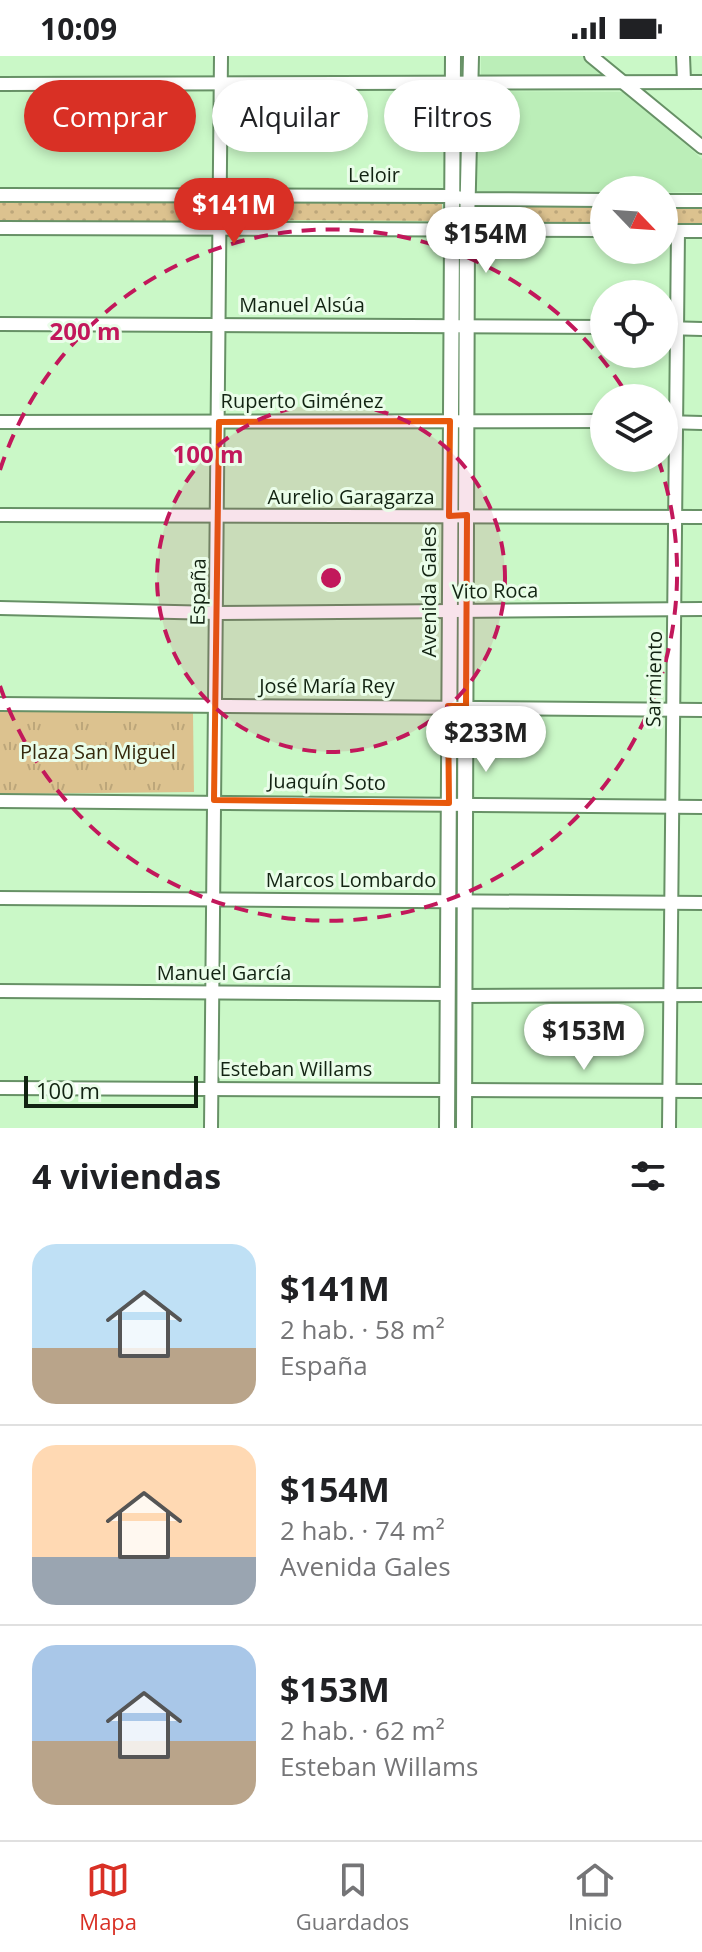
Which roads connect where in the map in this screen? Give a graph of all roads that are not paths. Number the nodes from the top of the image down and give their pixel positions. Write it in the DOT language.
graph roads {
  1 [pos="221,56"];
  2 [pos="453,56"];
  3 [pos="471,56"];
  4 [pos="591,56"];
  5 [pos="683,56"];
  6 [pos="220,80"];
  7 [pos="453,80"];
  8 [pos="471,80"];
  9 [pos="684,81"];
  10 [pos="702,82"];
  11 [pos="0,84"];
  12 [pos="627,84"];
  13 [pos="212,85"];
  14 [pos="520,85"];
  15 [pos="702,147"];
  16 [pos="220,152"];
  17 [pos="451,152"];
  18 [pos="469,152"];
  19 [pos="0,195"];
  20 [pos="220,195"];
  21 [pos="450,196"];
  22 [pos="468,199"];
  23 [pos="590,200"];
  24 [pos="678,201"];
  25 [pos="702,201"];
  26 [pos="451,227"];
  27 [pos="467,227"];
  28 [pos="0,228"];
  29 [pos="220,228"];
  30 [pos="590,230"];
  31 [pos="678,231"];
  32 [pos="702,231"];
  33 [pos="0,324"];
  34 [pos="467,324"];
  35 [pos="220,325"];
  36 [pos="450,325"];
  37 [pos="590,327"];
  38 [pos="678,329"];
  39 [pos="702,329"];
  40 [pos="467,419"];
  41 [pos="450,421"];
  42 [pos="590,421"];
  43 [pos="0,422"];
  44 [pos="219,422"];
  45 [pos="678,422"];
  46 [pos="702,423"];
  47 [pos="672,472"];
  48 [pos="0,515"];
  49 [pos="467,515"];
  50 [pos="449,516"];
  51 [pos="219,517"];
  52 [pos="674,517"];
  53 [pos="702,517"];
  54 [pos="0,608"];
  55 [pos="674,609"];
  56 [pos="702,609"];
  57 [pos="466,610"];
  58 [pos="448,612"];
  59 [pos="218,613"];
  60 [pos="0,704"];
  61 [pos="215,706"];
  62 [pos="448,706"];
  63 [pos="466,706"];
  64 [pos="673,710"];
  65 [pos="702,710"];
  66 [pos="214,800"];
  67 [pos="0,801"];
  68 [pos="449,803"];
  69 [pos="467,803"];
  70 [pos="673,807"];
  71 [pos="702,807"];
  72 [pos="0,898"];
  73 [pos="466,899"];
  74 [pos="212,900"];
  75 [pos="447,900"];
  76 [pos="702,903"];
  77 [pos="671,904"];
  78 [pos="0,991"];
  79 [pos="211,993"];
  80 [pos="447,994"];
  81 [pos="671,995"];
  82 [pos="702,995"];
  83 [pos="465,996"];
  84 [pos="0,1088"];
  85 [pos="211,1089"];
  86 [pos="447,1090"];
  87 [pos="465,1090"];
  88 [pos="669,1091"];
  89 [pos="702,1091"];
  90 [pos="211,1128"];
  91 [pos="447,1128"];
  92 [pos="464,1128"];
  93 [pos="669,1128"];
  1 -- 6 [label="street, España"];
  2 -- 7 [label="street, Avenida Gales"];
  3 -- 8 [label="street, Avenida Gales"];
  4 -- 12 [label="street"];
  5 -- 9 [label="street"];
  9 -- 10 [label="street"];
  9 -- 12 [label="street"];
  11 -- 13 [label="street"];
  12 -- 14 [label="street"];
  12 -- 15 [label="street"];
  16 -- 20 [label="street, España"];
  17 -- 21 [label="street, Avenida Gales"];
  18 -- 22 [label="street, Avenida Gales"];
  19 -- 20 [label="street, Leloir"];
  20 -- 21 [label="street, Leloir"];
  20 -- 29 [label="street, España"];
  21 -- 22 [label="street, Leloir"];
  21 -- 26 [label="street, Avenida Gales"];
  22 -- 23 [label="street, Leloir"];
  22 -- 27 [label="street, Avenida Gales"];
  24 -- 25 [label="street"];
  26 -- 27 [label="street"];
  26 -- 29 [label="street"];
  26 -- 36 [label="street, Avenida Gales"];
  27 -- 30 [label="street"];
  27 -- 34 [label="street, Avenida Gales"];
  28 -- 29 [label="street"];
  29 -- 35 [label="street, España"];
  31 -- 32 [label="street"];
  33 -- 35 [label="street, Manuel Alsúa"];
  34 -- 36 [label="street, Manuel Alsúa"];
  34 -- 37 [label="street, Manuel Alsúa"];
  34 -- 40 [label="street, Avenida Gales"];
  35 -- 36 [label="street, Manuel Alsúa"];
  35 -- 44 [label="street, España"];
  36 -- 41 [label="street, Avenida Gales"];
  38 -- 39 [label="street"];
  40 -- 41 [label="street, Ruperto Giménez"];
  40 -- 42 [label="street, Ruperto Giménez"];
  40 -- 49 [label="street, Avenida Gales"];
  41 -- 44 [label="street, Ruperto Giménez"];
  41 -- 50 [label="street, Avenida Gales"];
  43 -- 44 [label="street, Ruperto Giménez"];
  44 -- 51 [label="street, España"];
  45 -- 46 [label="street"];
  47 -- 52 [label="street, Sarmiento"];
  48 -- 51 [label="street, Aurelio Garagarza"];
  49 -- 50 [label="street, Aurelio Garagarza"];
  49 -- 52 [label="street, Aurelio Garagarza"];
  49 -- 57 [label="street, Avenida Gales"];
  50 -- 51 [label="street, Aurelio Garagarza"];
  50 -- 58 [label="street, Avenida Gales"];
  51 -- 59 [label="street, España"];
  52 -- 53 [label="street, Aurelio Garagarza"];
  52 -- 55 [label="street, Sarmiento"];
  54 -- 59 [label="street, Vito Roca"];
  55 -- 56 [label="street, Vito Roca"];
  55 -- 57 [label="street, Vito Roca"];
  55 -- 64 [label="street, Sarmiento"];
  57 -- 58 [label="street, Vito Roca"];
  57 -- 63 [label="street, Avenida Gales"];
  58 -- 59 [label="street, Vito Roca"];
  58 -- 62 [label="street, Avenida Gales"];
  59 -- 61 [label="street, España"];
  60 -- 61 [label="street, José María Rey"];
  61 -- 62 [label="street, José María Rey"];
  61 -- 66 [label="street, España"];
  62 -- 63 [label="street, José María Rey"];
  62 -- 68 [label="street, Avenida Gales"];
  63 -- 64 [label="street, José María Rey"];
  63 -- 69 [label="street, Avenida Gales"];
  64 -- 65 [label="street, José María Rey"];
  64 -- 70 [label="street, Sarmiento"];
  66 -- 67 [label="street, Juaquín Soto"];
  66 -- 68 [label="street, Juaquín Soto"];
  66 -- 74 [label="street, España"];
  68 -- 69 [label="street, Juaquín Soto"];
  68 -- 75 [label="street, Avenida Gales"];
  69 -- 70 [label="street, Juaquín Soto"];
  69 -- 73 [label="street, Avenida Gales"];
  70 -- 71 [label="street, Juaquín Soto"];
  70 -- 77 [label="street, Sarmiento"];
  72 -- 74 [label="street, Marcos Lombardo"];
  73 -- 75 [label="street, Marcos Lombardo"];
  73 -- 77 [label="street, Marcos Lombardo"];
  73 -- 83 [label="street, Avenida Gales"];
  74 -- 75 [label="street, Marcos Lombardo"];
  74 -- 79 [label="street, España"];
  75 -- 80 [label="street, Avenida Gales"];
  76 -- 77 [label="street, Marcos Lombardo"];
  77 -- 81 [label="street, Sarmiento"];
  78 -- 79 [label="street, Manuel García"];
  79 -- 80 [label="street, Manuel García"];
  79 -- 85 [label="street, España"];
  80 -- 86 [label="street, Avenida Gales"];
  81 -- 82 [label="street"];
  81 -- 83 [label="street"];
  81 -- 88 [label="street, Sarmiento"];
  83 -- 87 [label="street, Avenida Gales"];
  84 -- 85 [label="street, Esteban Willams"];
  85 -- 86 [label="street, Esteban Willams"];
  85 -- 90 [label="street, España"];
  86 -- 91 [label="street, Avenida Gales"];
  87 -- 88 [label="street"];
  87 -- 92 [label="street, Avenida Gales"];
  88 -- 89 [label="street"];
  88 -- 93 [label="street, Sarmiento"];
}
